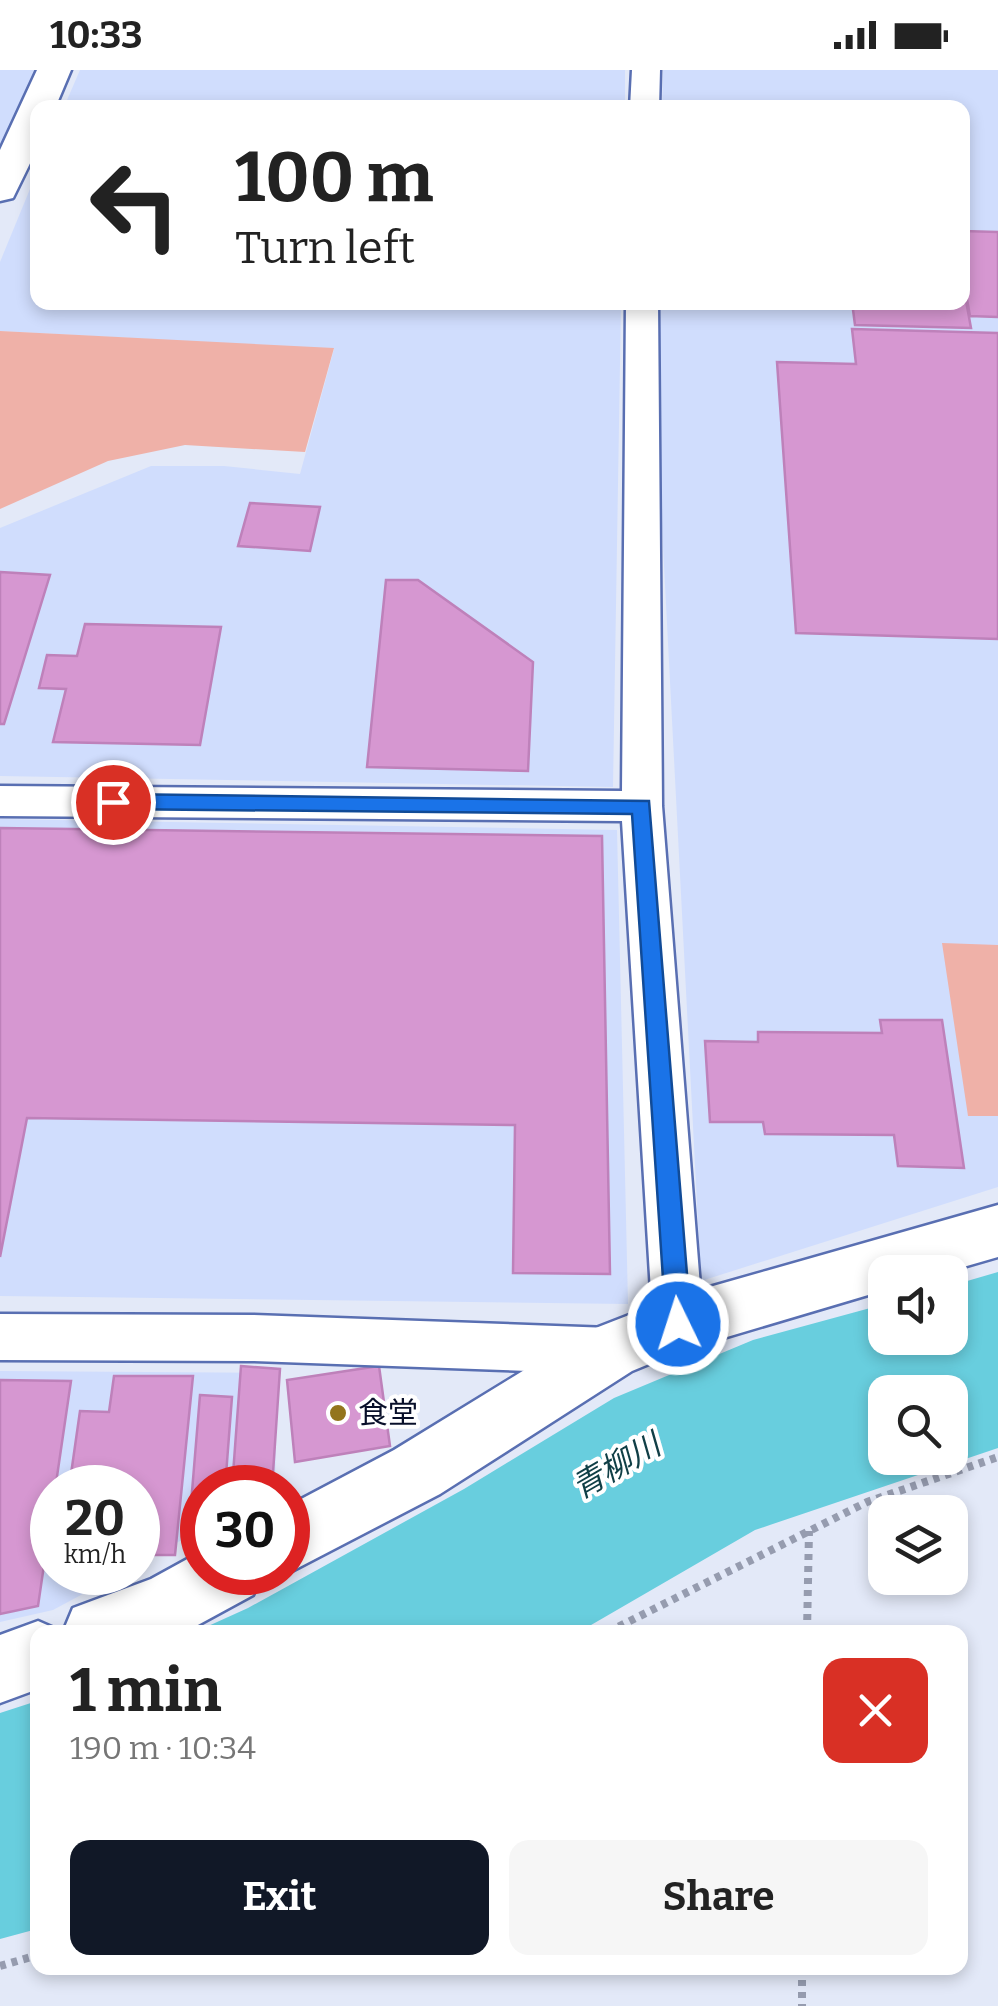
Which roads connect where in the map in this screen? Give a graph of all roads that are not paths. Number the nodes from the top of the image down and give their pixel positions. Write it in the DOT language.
graph roads {
  1 [pos="54,70"];
  2 [pos="646,70"];
  3 [pos="40,100"];
  4 [pos="644,100"];
  5 [pos="30,123"];
  6 [pos="0,190"];
  7 [pos="642,310"];
  8 [pos="0,801"];
  9 [pos="642,806"];
  10 [pos="998,1231"];
  11 [pos="678,1324"];
  12 [pos="0,1337"];
  13 [pos="610,1350"];
  14 [pos="310,1529"];
  15 [pos="188,1595"];
  16 [pos="115,1625"];
  17 [pos="30,1658"];
  18 [pos="0,1669"];
  1 -- 3 [label="street"];
  2 -- 4 [label="street"];
  5 -- 6 [label="street"];
  7 -- 9 [label="street"];
  8 -- 9 [label="street"];
  9 -- 11 [label="street"];
  10 -- 11 [label="street"];
  11 -- 13 [label="street"];
  12 -- 13 [label="street"];
  13 -- 14 [label="street"];
  15 -- 16 [label="street"];
  17 -- 18 [label="street"];
}
